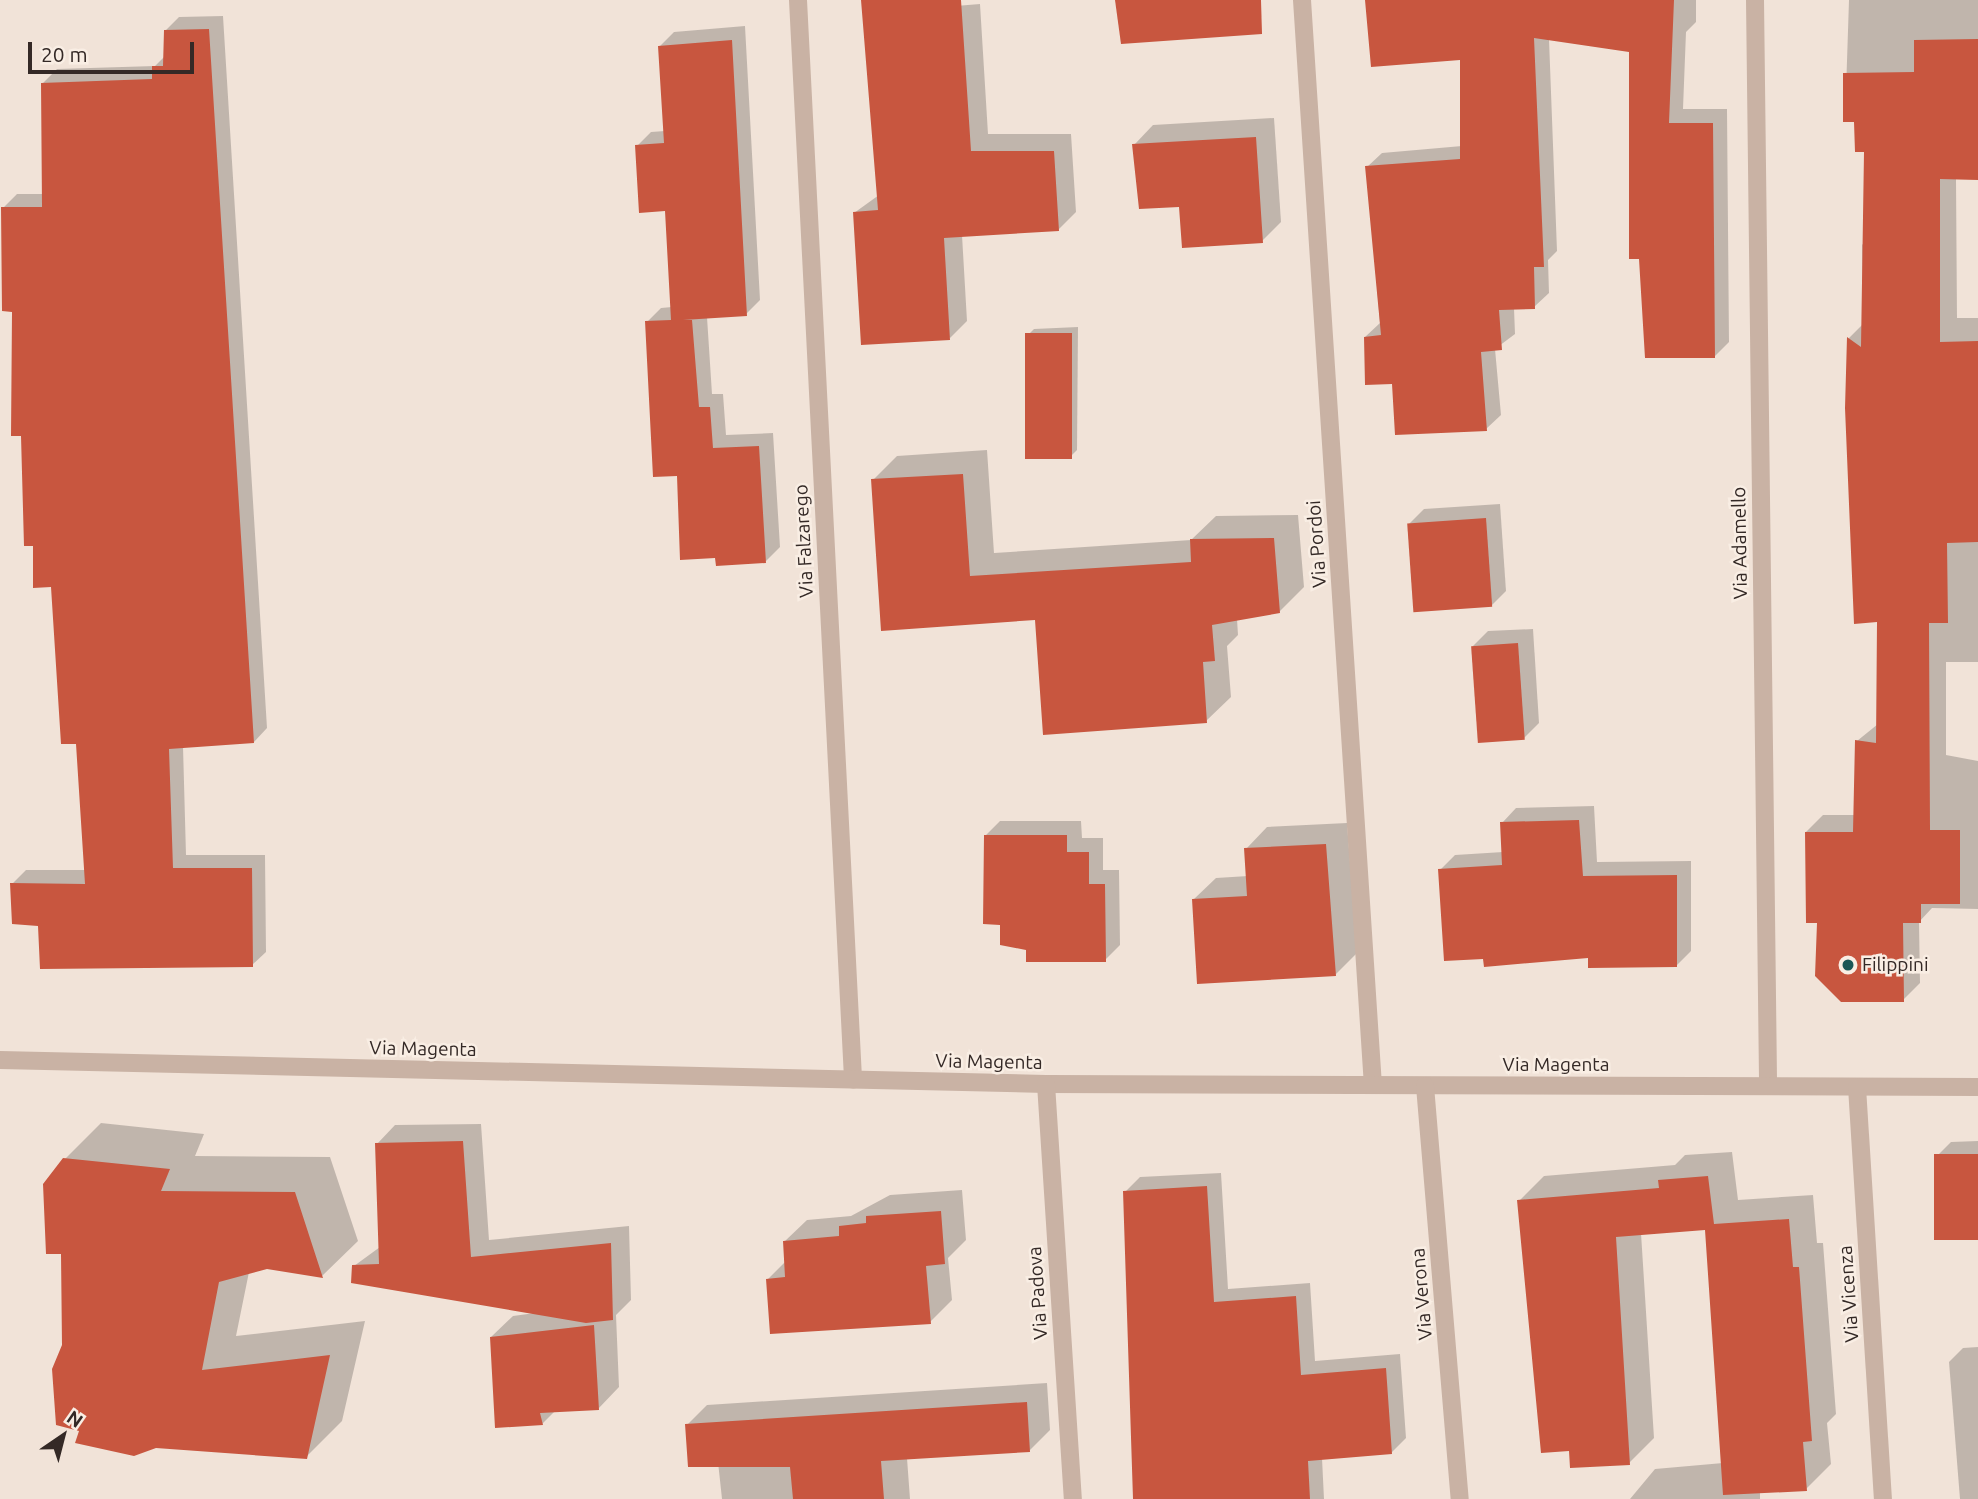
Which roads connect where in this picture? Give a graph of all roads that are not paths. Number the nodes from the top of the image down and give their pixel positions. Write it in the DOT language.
graph roads {
  1 [pos="797,0"];
  2 [pos="1302,0"];
  3 [pos="1755,0"];
  4 [pos="0,1060"];
  5 [pos="853,1080"];
  6 [pos="1046,1084"];
  7 [pos="1373,1085"];
  8 [pos="1425,1086"];
  9 [pos="1768,1086"];
  10 [pos="1857,1087"];
  11 [pos="1978,1087"];
  12 [pos="1073,1499"];
  13 [pos="1460,1499"];
  14 [pos="1883,1499"];
  1 -- 5 [label="street, Via Falzarego"];
  2 -- 7 [label="street, Via Pordoi"];
  3 -- 9 [label="street, Via Adamello"];
  4 -- 5 [label="street, Via Magenta"];
  5 -- 6 [label="street, Via Magenta"];
  6 -- 7 [label="street, Via Magenta"];
  6 -- 12 [label="street, Via Padova"];
  7 -- 8 [label="street, Via Magenta"];
  8 -- 9 [label="street, Via Magenta"];
  8 -- 13 [label="street, Via Verona"];
  9 -- 10 [label="street, Via Magenta"];
  10 -- 11 [label="street, Via Magenta"];
  10 -- 14 [label="street, Via Vicenza"];
}
